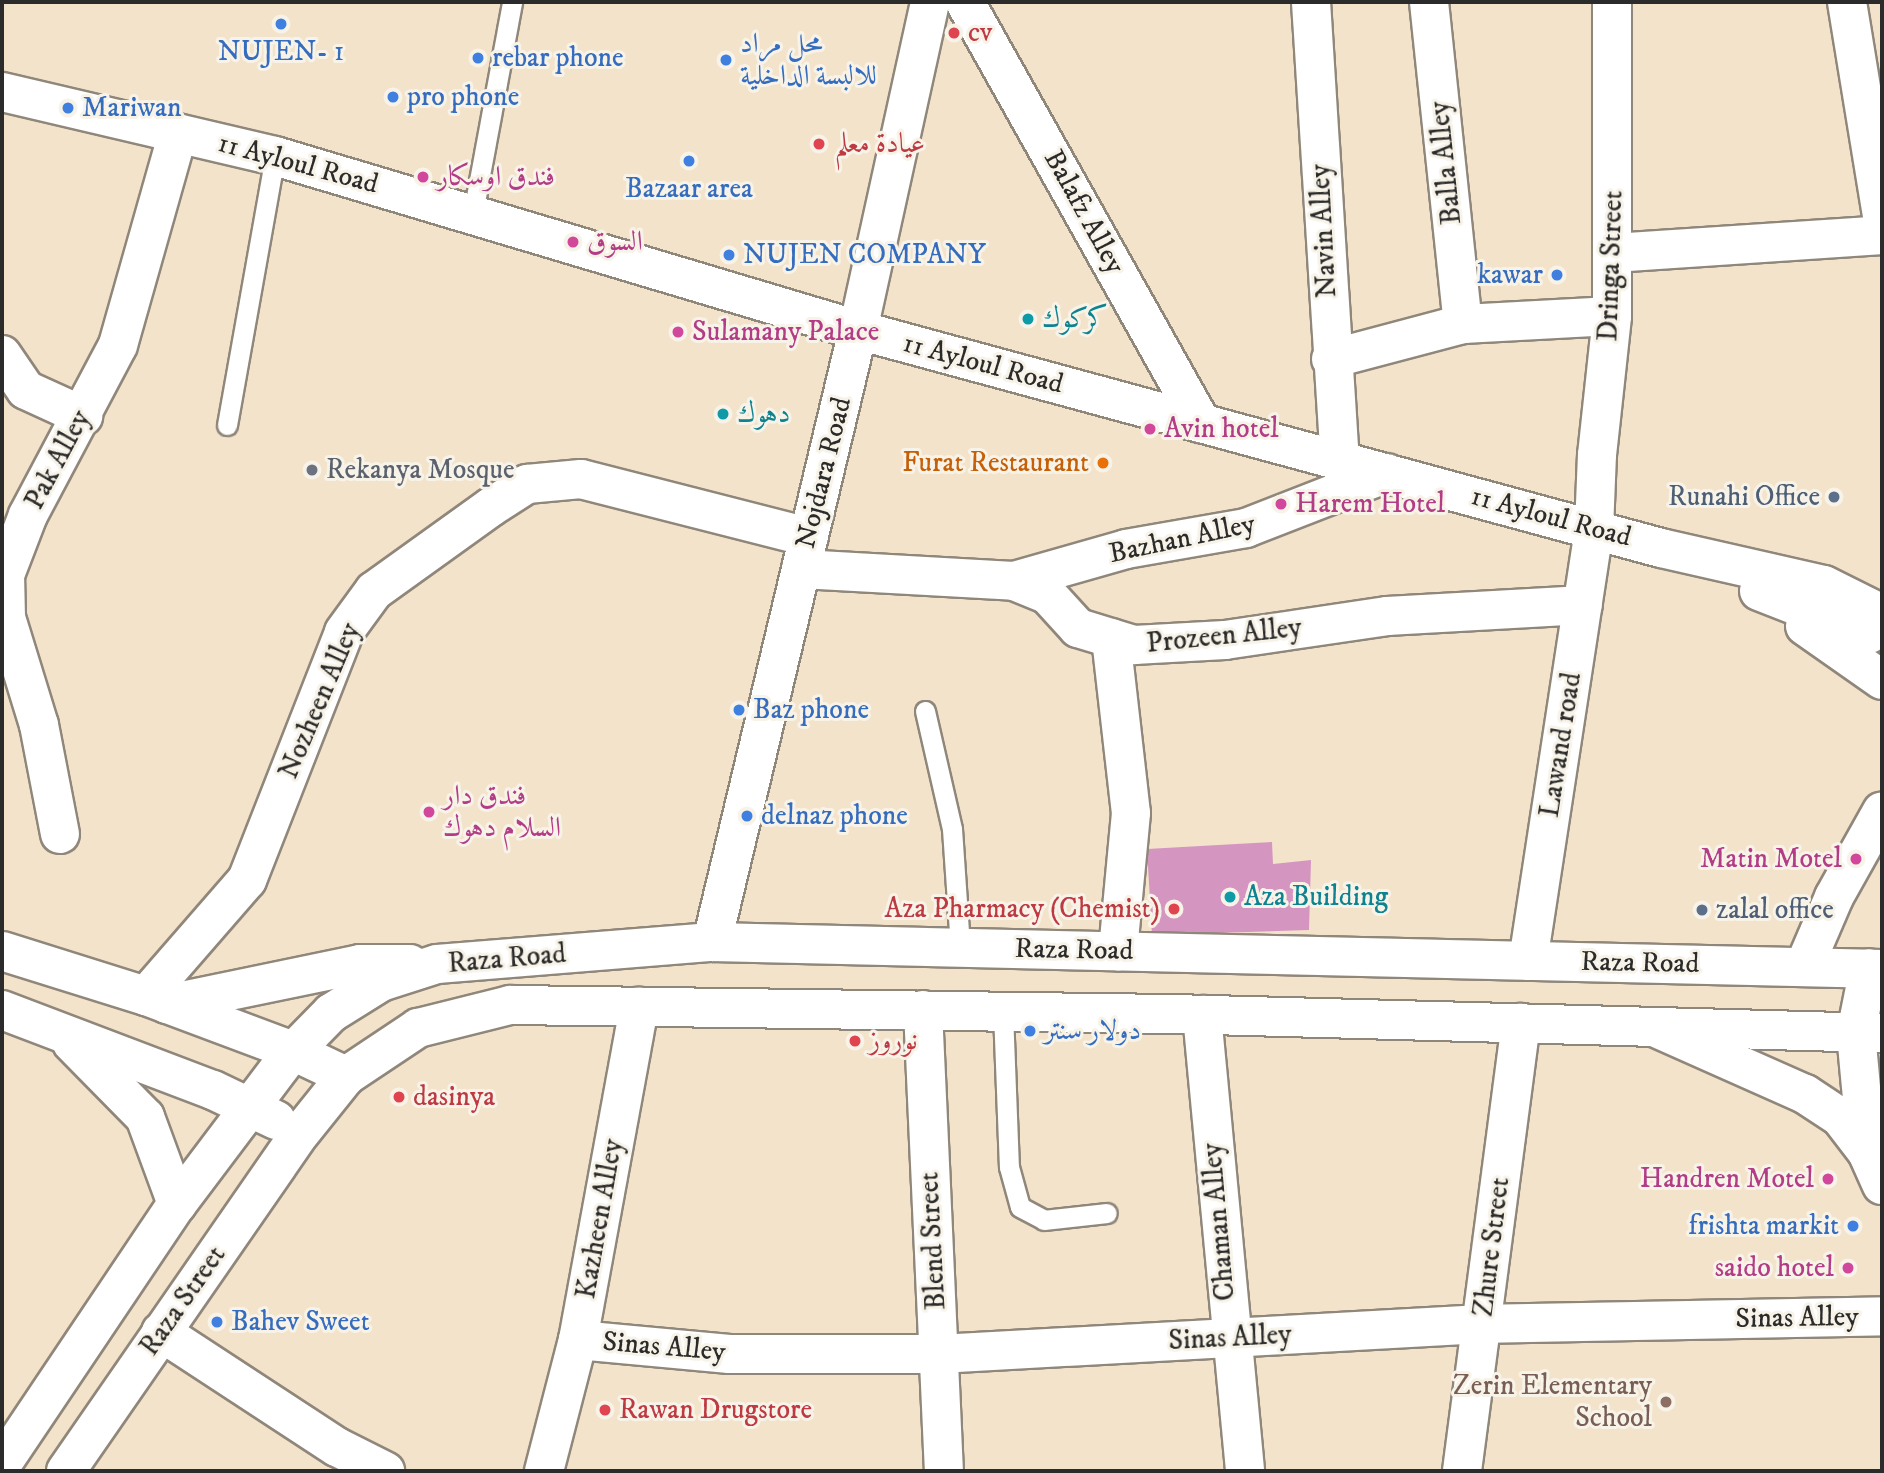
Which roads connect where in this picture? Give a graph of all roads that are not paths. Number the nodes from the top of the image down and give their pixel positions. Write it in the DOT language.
graph roads {
  1 [pos="512,2"];
  2 [pos="930,2"];
  3 [pos="965,2"];
  4 [pos="1311,2"];
  5 [pos="1429,2"];
  6 [pos="1612,2"];
  7 [pos="1847,2"];
  8 [pos="2,92"];
  9 [pos="178,133"];
  10 [pos="275,156"];
  11 [pos="473,213"];
  12 [pos="1882,216"];
  13 [pos="1882,235"];
  14 [pos="1613,253"];
  15 [pos="1612,316"];
  16 [pos="1463,324"];
  17 [pos="858,330"];
  18 [pos="2,355"];
  19 [pos="1331,359"];
  20 [pos="83,416"];
  21 [pos="1201,423"];
  22 [pos="227,425"];
  23 [pos="1340,460"];
  24 [pos="1387,473"];
  25 [pos="1594,529"];
  26 [pos="1661,548"];
  27 [pos="805,553"];
  28 [pos="1722,578"];
  29 [pos="1014,581"];
  30 [pos="1825,585"];
  31 [pos="1882,604"];
  32 [pos="1583,605"];
  33 [pos="1882,614"];
  34 [pos="1111,638"];
  35 [pos="1882,640"];
  36 [pos="1882,680"];
  37 [pos="926,711"];
  38 [pos="1882,811"];
  39 [pos="60,834"];
  40 [pos="712,942"];
  41 [pos="960,947"];
  42 [pos="2,951"];
  43 [pos="1118,951"];
  44 [pos="1528,961"];
  45 [pos="437,964"];
  46 [pos="1804,967"];
  47 [pos="1876,969"];
  48 [pos="156,1000"];
  49 [pos="639,1007"];
  50 [pos="2,1010"];
  51 [pos="923,1010"];
  52 [pos="1003,1012"];
  53 [pos="1202,1015"];
  54 [pos="1521,1023"];
  55 [pos="55,1028"];
  56 [pos="1656,1028"];
  57 [pos="1869,1033"];
  58 [pos="293,1051"];
  59 [pos="346,1076"];
  60 [pos="253,1109"];
  61 [pos="301,1132"];
  62 [pos="1874,1168"];
  63 [pos="177,1205"];
  64 [pos="1107,1213"];
  65 [pos="1882,1316"];
  66 [pos="1482,1324"];
  67 [pos="161,1332"];
  68 [pos="1229,1338"];
  69 [pos="578,1340"];
  70 [pos="939,1354"];
  71 [pos="2,1464"];
  72 [pos="66,1471"];
  73 [pos="385,1471"];
  74 [pos="544,1471"];
  75 [pos="944,1471"];
  76 [pos="1245,1471"];
  77 [pos="1462,1471"];
  1 -- 11 [label="lane"];
  2 -- 17 [label="main road, Nojdara Road"];
  3 -- 21 [label="main road, Balafz Alley"];
  4 -- 19 [label="main road, Navin Alley"];
  5 -- 16 [label="main road, Balla Alley"];
  6 -- 14 [label="main road, Dringa Street"];
  7 -- 12 [label="main road"];
  8 -- 9 [label="main road, 11 Ayloul Road"];
  9 -- 10 [label="main road, 11 Ayloul Road"];
  9 -- 20 [label="main road, Pak Alley"];
  10 -- 11 [label="main road, 11 Ayloul Road"];
  10 -- 22 [label="lane"];
  11 -- 17 [label="main road, 11 Ayloul Road"];
  13 -- 14 [label="main road"];
  14 -- 15 [label="main road, Dringa Street"];
  15 -- 16 [label="main road"];
  15 -- 25 [label="main road, Dringa Street"];
  16 -- 19 [label="main road"];
  17 -- 21 [label="main road, 11 Ayloul Road"];
  17 -- 27 [label="main road, Nojdara Road"];
  18 -- 20 [label="main road"];
  19 -- 23 [label="main road, Navin Alley"];
  20 -- 39 [label="main road, Pak Alley"];
  21 -- 23 [label="main road, 11 Ayloul Road"];
  23 -- 24 [label="main road, 11 Ayloul Road"];
  24 -- 25 [label="main road, 11 Ayloul Road"];
  24 -- 29 [label="main road, Bazhan Alley"];
  25 -- 26 [label="main road, 11 Ayloul Road"];
  25 -- 32 [label="main road, Lawand road"];
  26 -- 28 [label="main road"];
  26 -- 30 [label="main road, 11 Ayloul Road"];
  27 -- 29 [label="main road, Prozeen Alley"];
  27 -- 40 [label="main road, Nojdara Road"];
  27 -- 48 [label="main road, Nozheen Alley"];
  28 -- 35 [label="main road"];
  28 -- 36 [label="main road"];
  29 -- 34 [label="main road, Prozeen Alley"];
  30 -- 31 [label="main road"];
  30 -- 33 [label="main road, 11 Ayloul Road"];
  32 -- 34 [label="main road, Prozeen Alley"];
  32 -- 44 [label="main road, Lawand road"];
  34 -- 43 [label="main road"];
  37 -- 41 [label="lane"];
  38 -- 46 [label="main road"];
  40 -- 41 [label="main road, Raza Road"];
  40 -- 45 [label="main road, Raza Road"];
  41 -- 43 [label="main road, Raza Road"];
  42 -- 48 [label="main road"];
  43 -- 44 [label="main road, Raza Road"];
  44 -- 46 [label="main road, Raza Road"];
  45 -- 48 [label="main road"];
  45 -- 58 [label="main road, Raza Road"];
  46 -- 47 [label="main road, Raza Road"];
  47 -- 57 [label="main road"];
  48 -- 58 [label="main road"];
  49 -- 51 [label="main road, Raza Road"];
  49 -- 59 [label="main road, Raza Road"];
  49 -- 69 [label="main road, Kazheen Alley"];
  50 -- 55 [label="main road"];
  51 -- 52 [label="main road, Raza Road"];
  51 -- 70 [label="main road, Blend Street"];
  52 -- 53 [label="main road, Raza Road"];
  52 -- 64 [label="lane"];
  53 -- 54 [label="main road, Raza Road"];
  53 -- 68 [label="main road, Chaman Alley"];
  54 -- 56 [label="main road, Raza Road"];
  54 -- 66 [label="main road, Zhure Street"];
  55 -- 60 [label="main road"];
  55 -- 63 [label="main road"];
  56 -- 57 [label="main road, Raza Road"];
  56 -- 62 [label="main road"];
  57 -- 62 [label="main road"];
  58 -- 59 [label="main road"];
  58 -- 60 [label="main road, Raza Road"];
  59 -- 61 [label="main road, Raza Street"];
  60 -- 61 [label="main road"];
  60 -- 63 [label="main road"];
  61 -- 67 [label="main road, Raza Street"];
  63 -- 71 [label="main road, Raza Street"];
  65 -- 66 [label="main road, Sinas Alley"];
  66 -- 68 [label="main road, Sinas Alley"];
  66 -- 77 [label="main road, Zhure Street"];
  67 -- 72 [label="main road, Raza Street"];
  67 -- 73 [label="main road"];
  68 -- 70 [label="main road, Sinas Alley"];
  68 -- 76 [label="main road, Chaman Alley"];
  69 -- 70 [label="main road, Sinas Alley"];
  69 -- 74 [label="main road, Kazheen Alley"];
  70 -- 75 [label="main road, Blend Street"];
}
